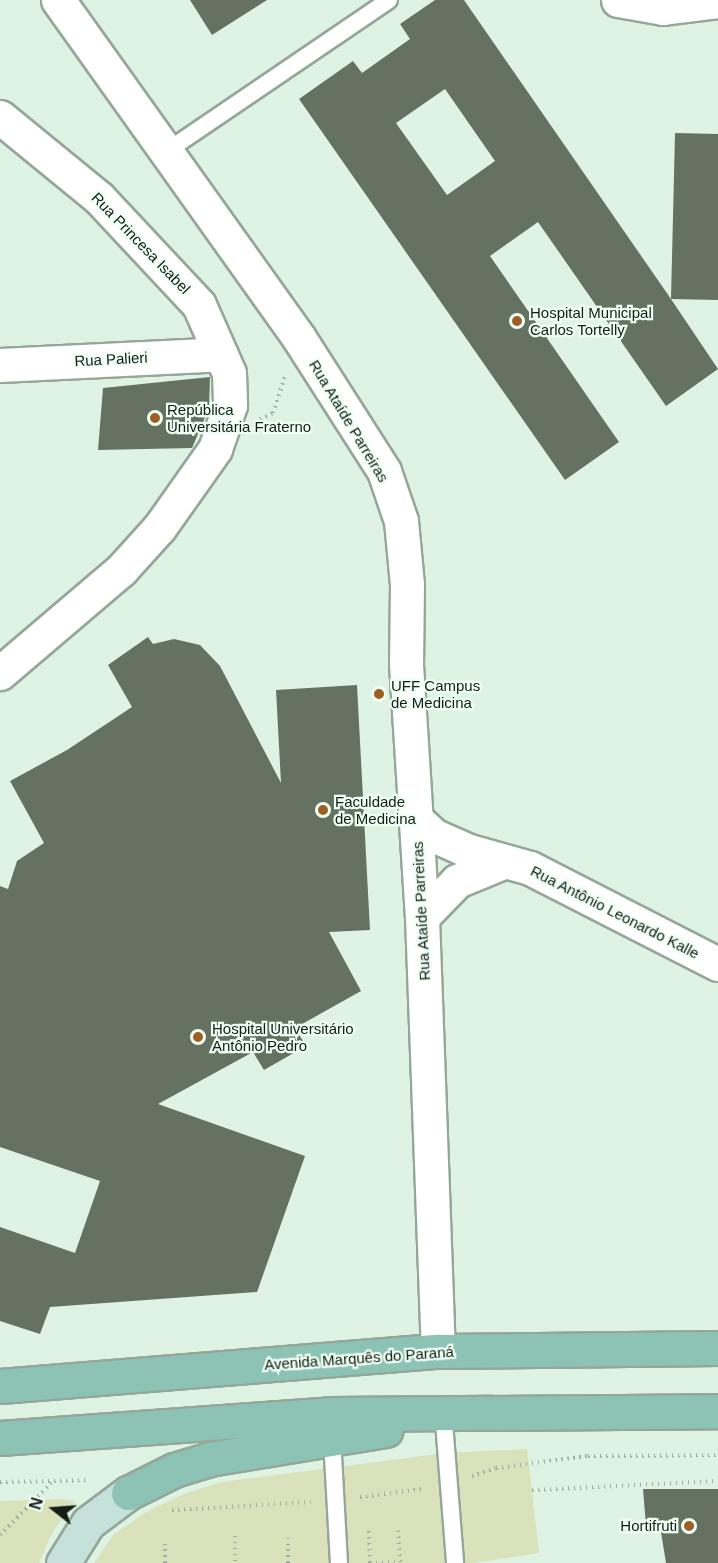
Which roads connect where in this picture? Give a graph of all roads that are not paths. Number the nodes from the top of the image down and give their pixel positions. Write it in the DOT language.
graph roads {
  1 [pos="58,0"];
  2 [pos="389,0"];
  3 [pos="618,0"];
  4 [pos="718,1"];
  5 [pos="0,117"];
  6 [pos="164,153"];
  7 [pos="221,354"];
  8 [pos="0,364"];
  9 [pos="0,673"];
  10 [pos="416,818"];
  11 [pos="503,862"];
  12 [pos="422,917"];
  13 [pos="718,964"];
  14 [pos="718,1348"];
  15 [pos="438,1351"];
  16 [pos="0,1386"];
  17 [pos="718,1411"];
  18 [pos="528,1413"];
  19 [pos="444,1422"];
  20 [pos="14,1437"];
  21 [pos="332,1438"];
  22 [pos="63,1563"];
  23 [pos="339,1563"];
  24 [pos="455,1563"];
  1 -- 6 [label="street, Rua Ataíde Parreiras"];
  2 -- 6 [label="lane"];
  3 -- 4 [label="street"];
  5 -- 7 [label="street, Rua Princesa Isabel"];
  6 -- 10 [label="street, Rua Ataíde Parreiras"];
  7 -- 8 [label="street, Rua Palieri"];
  7 -- 9 [label="street, Rua Princesa Isabel"];
  10 -- 11 [label="street, Rua Antônio Leonardo Kalle"];
  10 -- 12 [label="street, Rua Ataíde Parreiras"];
  11 -- 12 [label="street"];
  11 -- 13 [label="street, Rua Antônio Leonardo Kalle"];
  12 -- 15 [label="street, Rua Ataíde Parreiras"];
  14 -- 15 [label="main road, Avenida Marquês do Paraná"];
  15 -- 16 [label="main road, Avenida Marquês do Paraná"];
  17 -- 18 [label="main road"];
  18 -- 19 [label="main road"];
  18 -- 20 [label="main road"];
  19 -- 21 [label="main road"];
  19 -- 24 [label="lane"];
  21 -- 22 [label="main road"];
  21 -- 23 [label="lane"];
}
